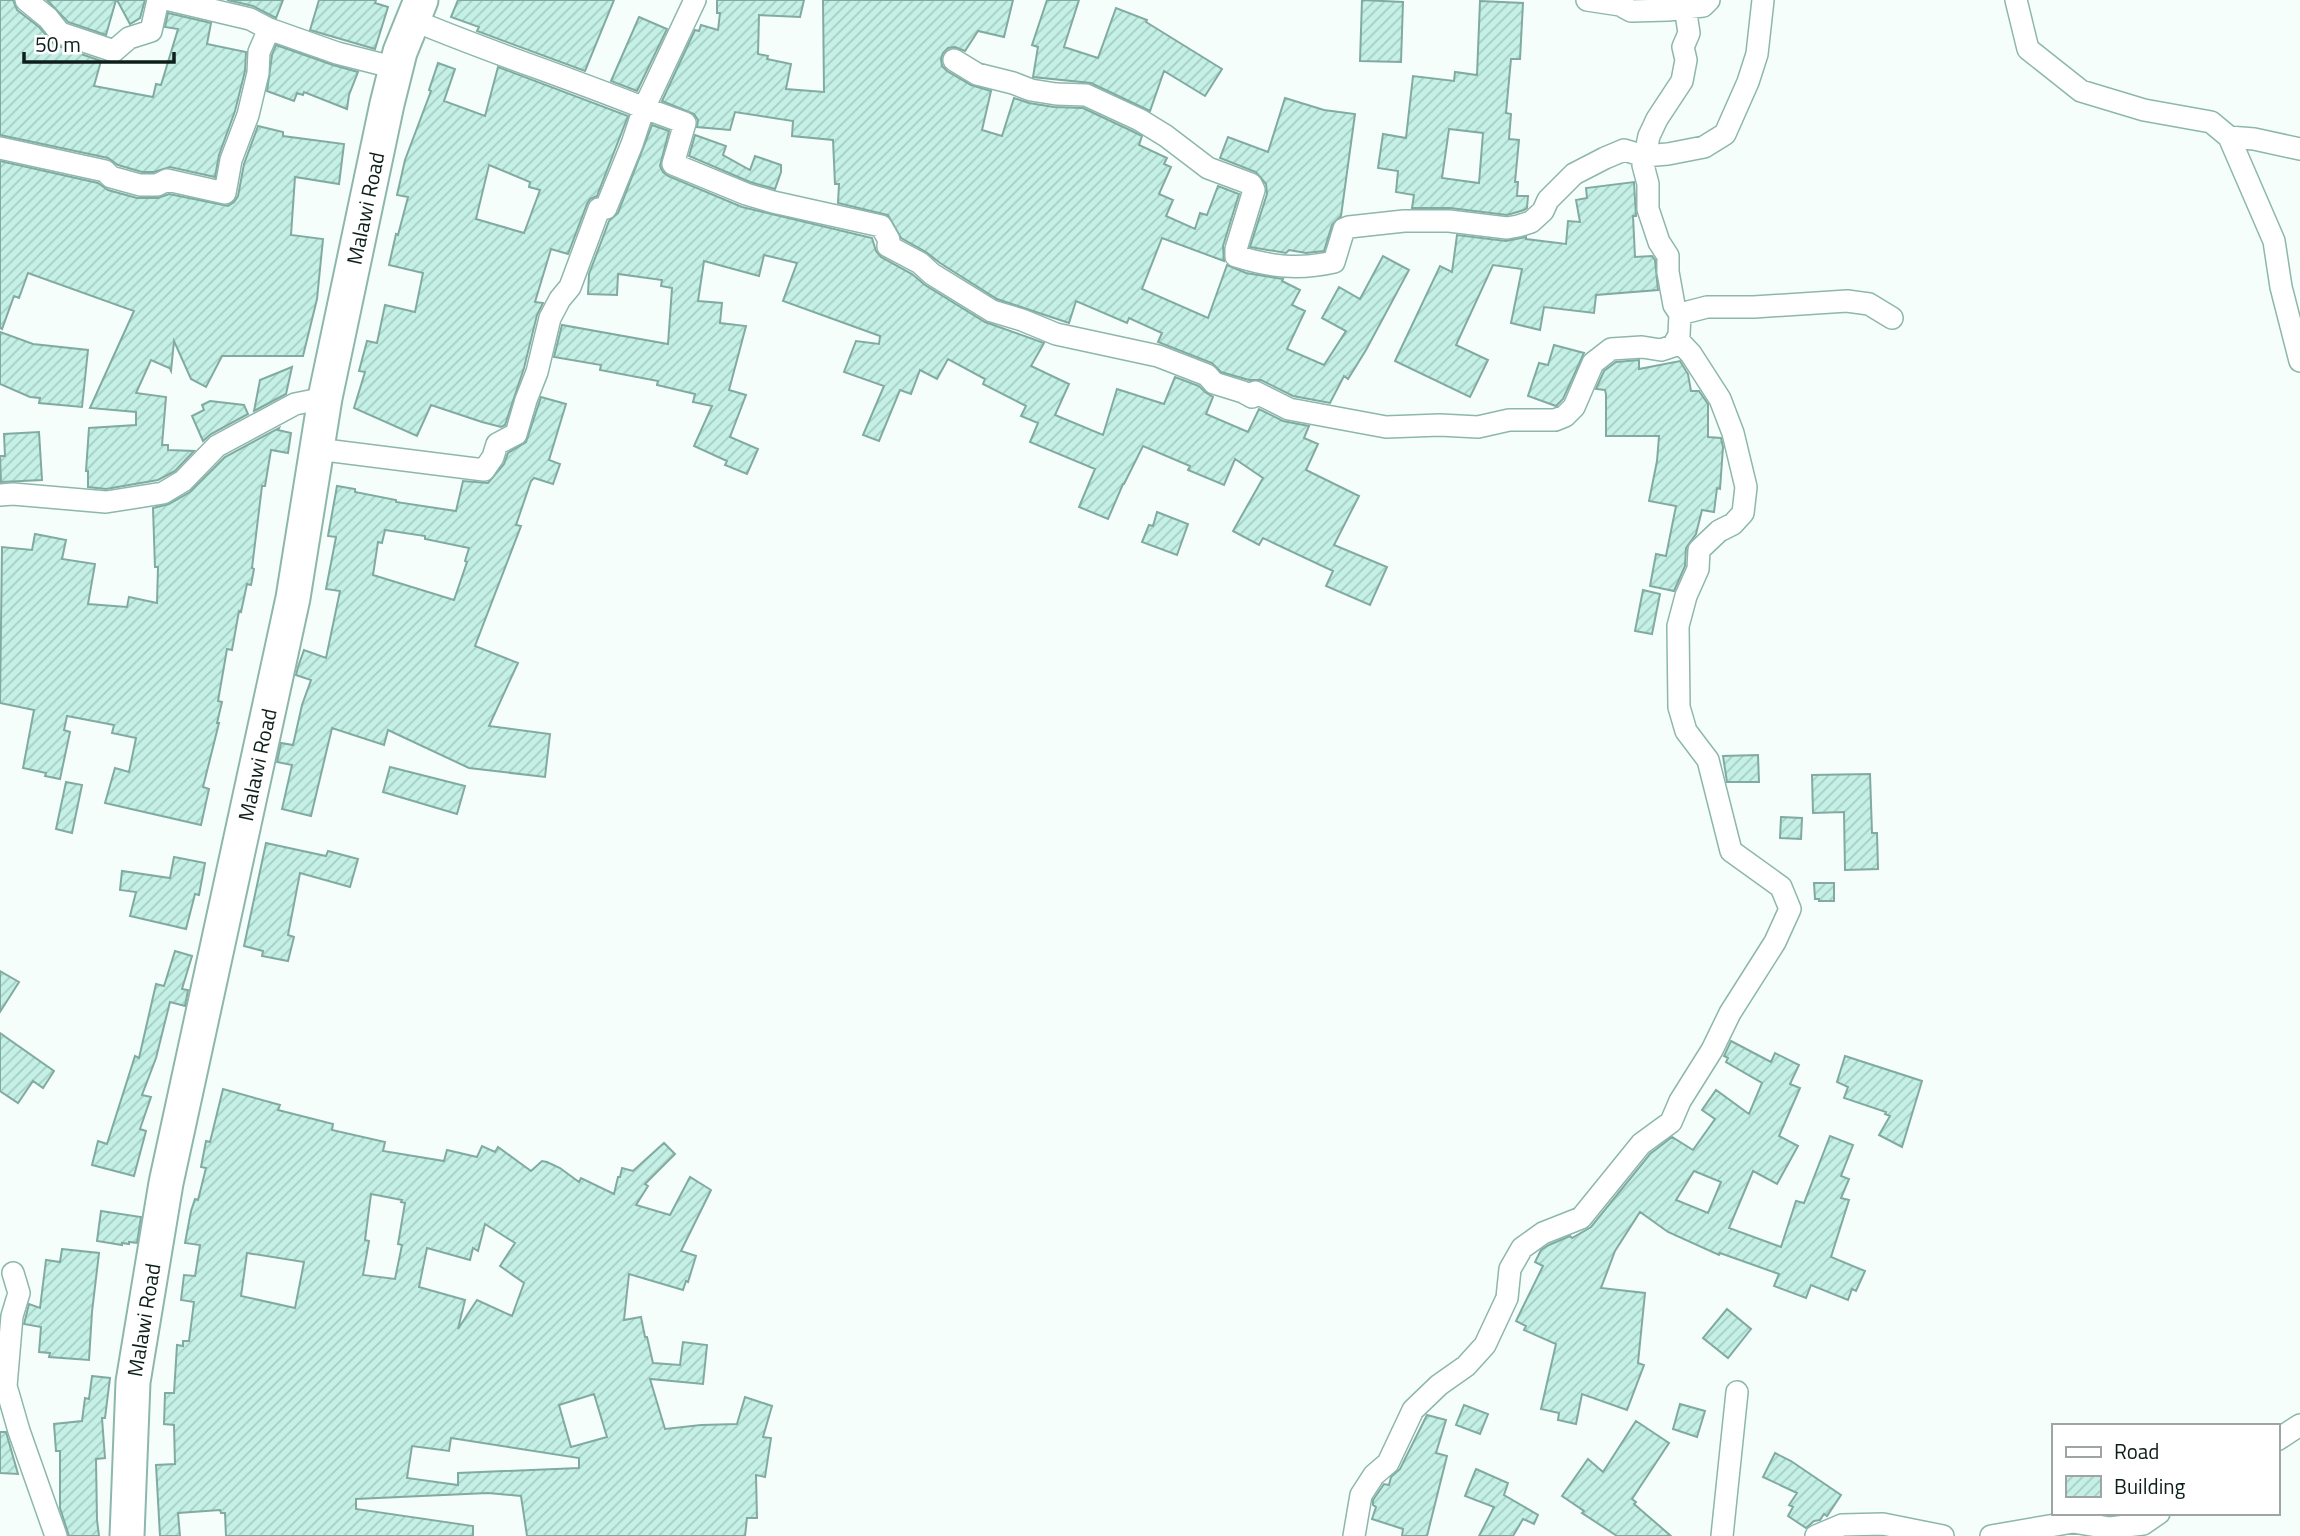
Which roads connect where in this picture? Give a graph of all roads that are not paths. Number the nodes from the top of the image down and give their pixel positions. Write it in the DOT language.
graph roads {
  1 [pos="26,0"];
  2 [pos="158,0"];
  3 [pos="170,0"];
  4 [pos="695,0"];
  5 [pos="1587,0"];
  6 [pos="1709,0"];
  7 [pos="1763,0"];
  8 [pos="2016,0"];
  9 [pos="1685,7"];
  10 [pos="417,10"];
  11 [pos="269,29"];
  12 [pos="954,60"];
  13 [pos="396,68"];
  14 [pos="644,108"];
  15 [pos="2229,136"];
  16 [pos="0,148"];
  17 [pos="2300,149"];
  18 [pos="1644,156"];
  19 [pos="1680,314"];
  20 [pos="1892,318"];
  21 [pos="1677,339"];
  22 [pos="2300,361"];
  23 [pos="325,398"];
  24 [pos="317,449"];
  25 [pos="0,495"];
  26 [pos="13,1273"];
  27 [pos="3,1390"];
  28 [pos="1737,1392"];
  29 [pos="2300,1426"];
  30 [pos="2279,1439"];
  31 [pos="2156,1515"];
  32 [pos="56,1536"];
  33 [pos="127,1536"];
  34 [pos="1354,1536"];
  35 [pos="1723,1536"];
  36 [pos="1816,1536"];
  37 [pos="1942,1536"];
  38 [pos="1991,1536"];
  1 -- 2 [label="street"];
  3 -- 11 [label="street"];
  4 -- 14 [label="street"];
  5 -- 9 [label="street"];
  6 -- 9 [label="street"];
  7 -- 18 [label="street"];
  8 -- 15 [label="street"];
  9 -- 18 [label="street"];
  10 -- 13 [label="main road, Malawi Road"];
  10 -- 14 [label="street"];
  11 -- 13 [label="street"];
  11 -- 16 [label="street"];
  12 -- 18 [label="street"];
  13 -- 23 [label="main road, Malawi Road"];
  14 -- 21 [label="street"];
  14 -- 24 [label="street"];
  15 -- 17 [label="street"];
  15 -- 22 [label="street"];
  18 -- 19 [label="street"];
  19 -- 20 [label="street"];
  19 -- 21 [label="street"];
  21 -- 34 [label="street"];
  23 -- 24 [label="main road, Malawi Road"];
  23 -- 25 [label="street"];
  24 -- 33 [label="main road, Malawi Road"];
  26 -- 27 [label="street"];
  27 -- 32 [label="street"];
  28 -- 35 [label="street"];
  29 -- 30 [label="street"];
  31 -- 38 [label="street"];
  36 -- 37 [label="street"];
}
